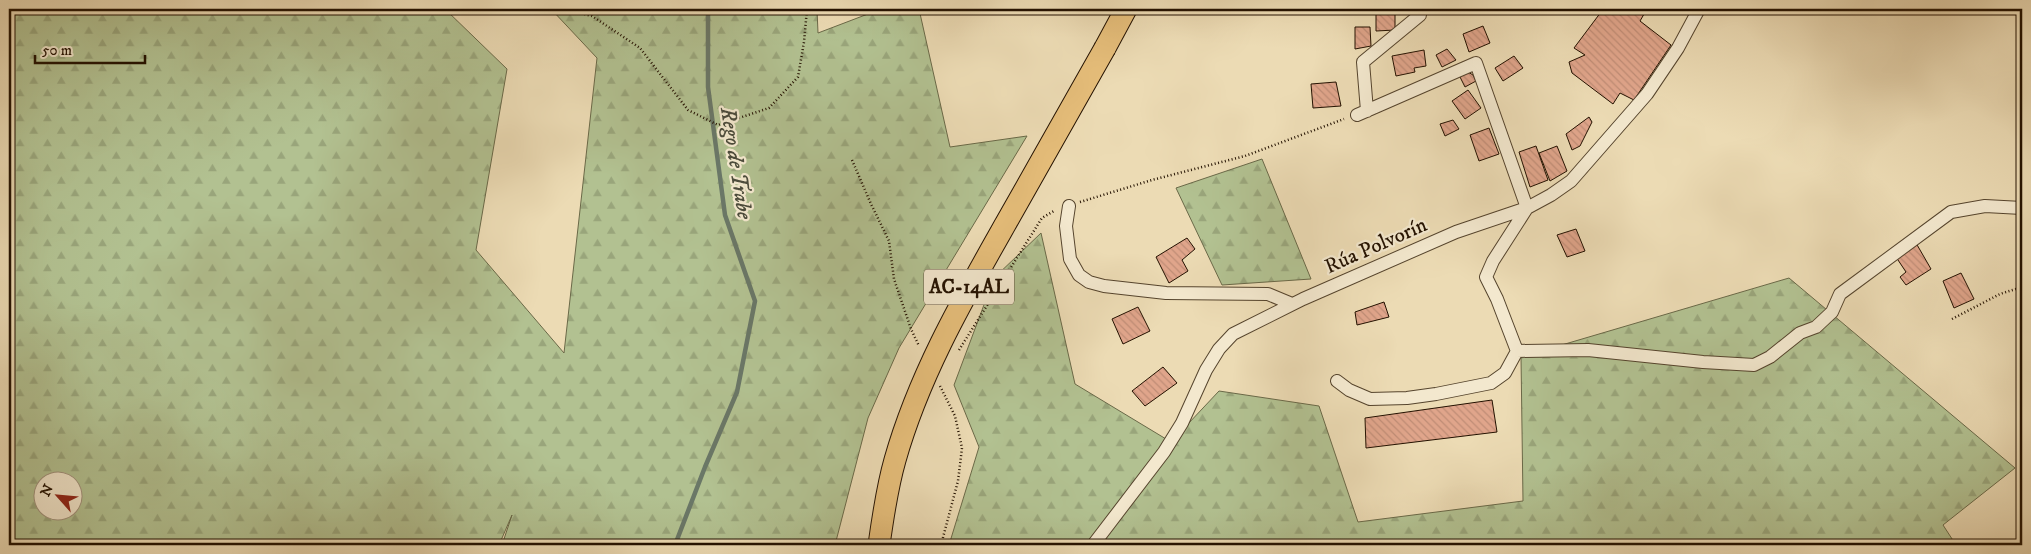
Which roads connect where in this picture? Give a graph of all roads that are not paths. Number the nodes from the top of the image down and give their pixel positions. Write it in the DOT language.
graph roads {
  1 [pos="1126,9"];
  2 [pos="1420,9"];
  3 [pos="1699,9"];
  4 [pos="1069,206"];
  5 [pos="1527,208"];
  6 [pos="2022,208"];
  7 [pos="1292,304"];
  8 [pos="1517,351"];
  9 [pos="1338,381"];
  10 [pos="879,545"];
  11 [pos="1093,545"];
  1 -- 10 [label="highway, AC-14AL, bridge"];
  2 -- 5 [label="street"];
  3 -- 5 [label="street, Rúa Polvorín"];
  4 -- 7 [label="street"];
  5 -- 7 [label="street, Rúa Polvorín"];
  5 -- 8 [label="street"];
  6 -- 8 [label="street"];
  7 -- 11 [label="street, Rúa Polvorín"];
  8 -- 9 [label="street"];
}
